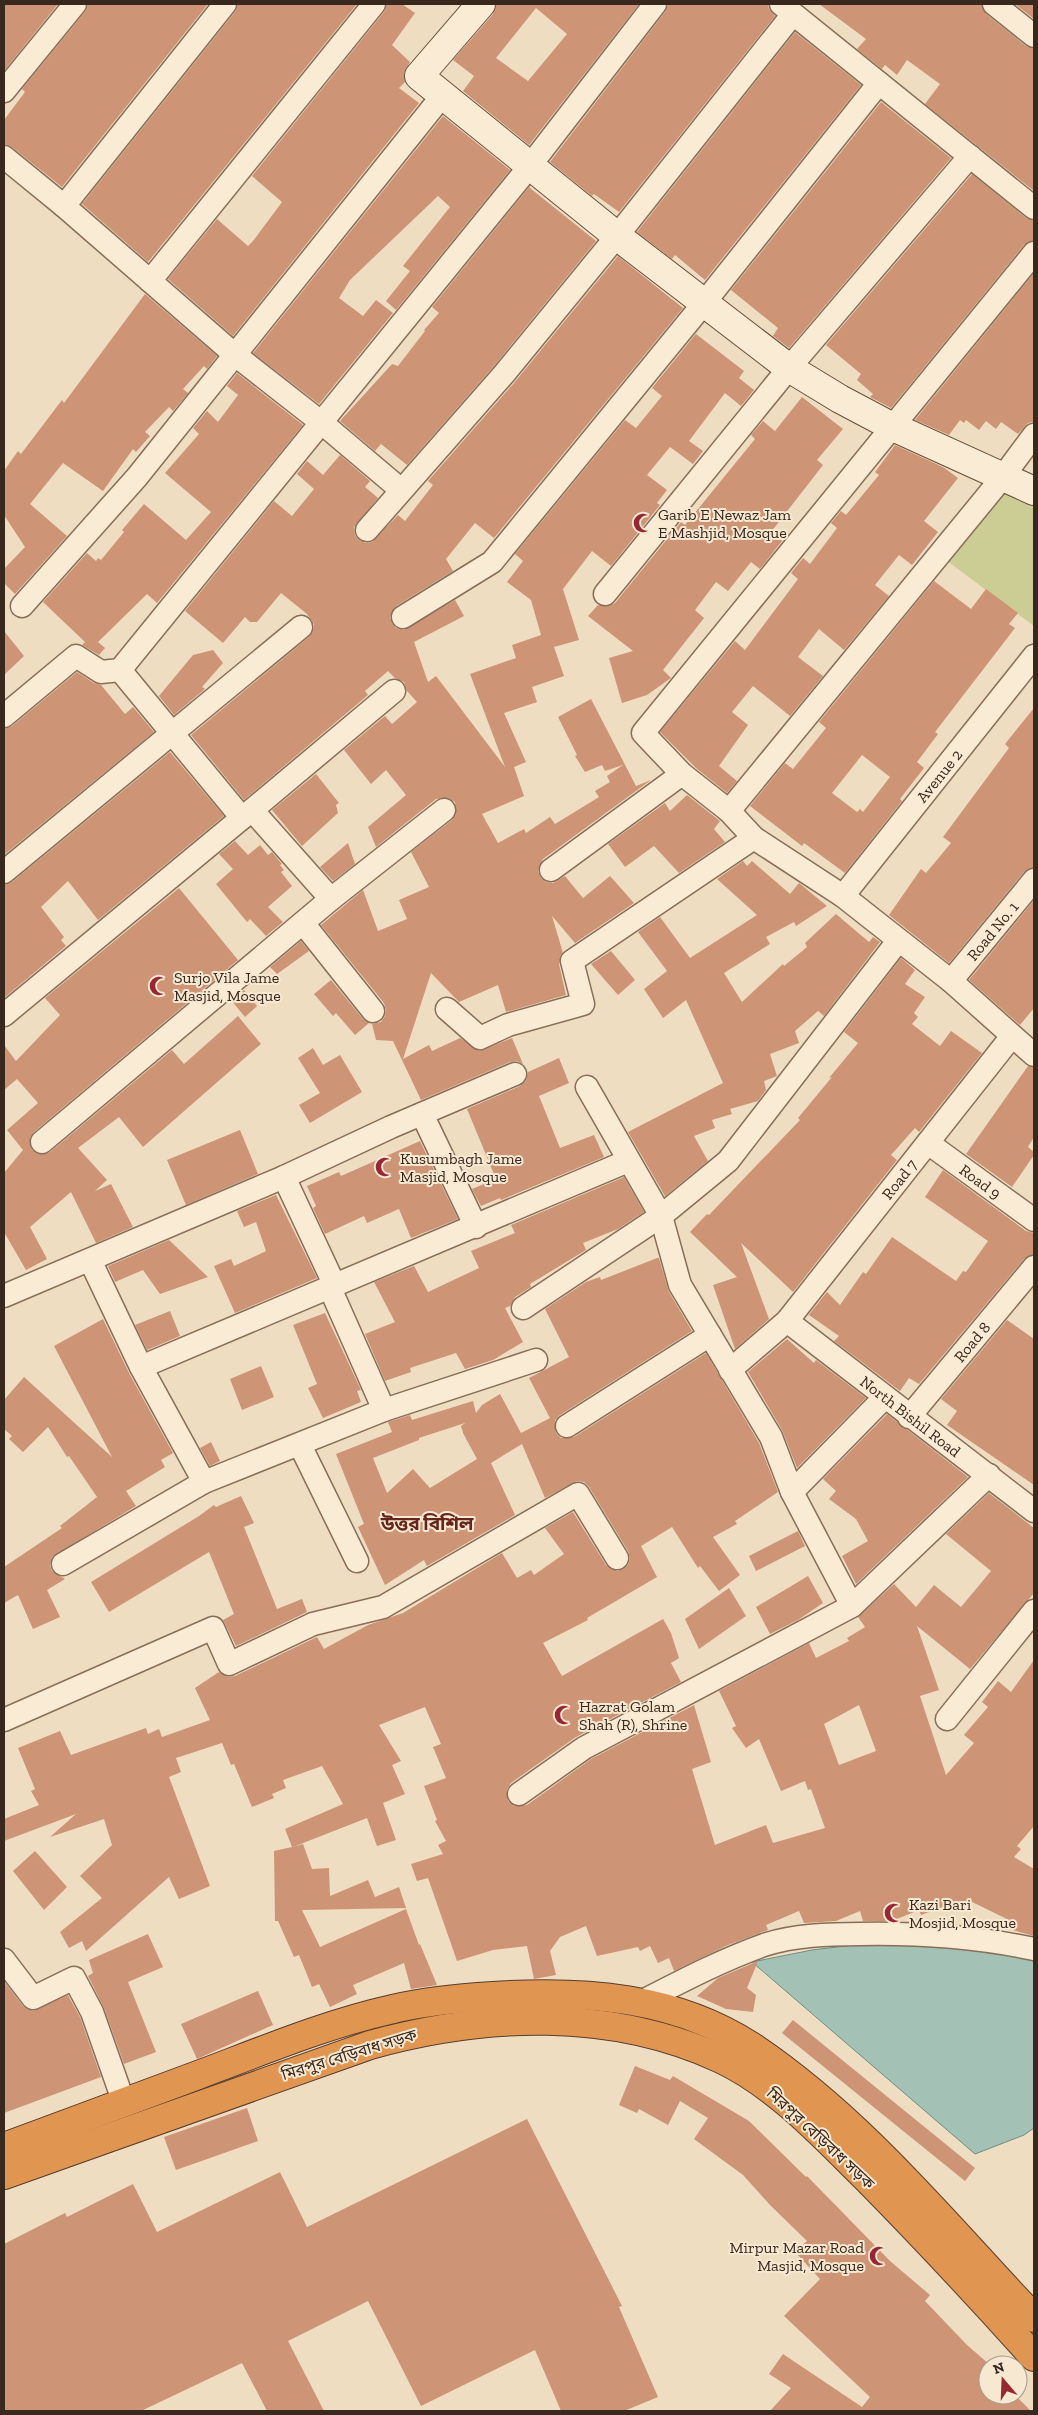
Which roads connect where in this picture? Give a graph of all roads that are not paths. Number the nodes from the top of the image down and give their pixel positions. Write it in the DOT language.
graph roads {
  1 [pos="75,4"];
  2 [pos="225,4"];
  3 [pos="374,4"];
  4 [pos="481,4"];
  5 [pos="654,4"];
  6 [pos="994,4"];
  7 [pos="787,9"];
  8 [pos="1034,36"];
  9 [pos="878,82"];
  10 [pos="4,91"];
  11 [pos="442,96"];
  12 [pos="970,156"];
  13 [pos="4,157"];
  14 [pos="529,166"];
  15 [pos="64,206"];
  16 [pos="1034,208"];
  17 [pos="617,236"];
  18 [pos="1034,253"];
  19 [pos="150,281"];
  20 [pos="704,303"];
  21 [pos="234,354"];
  22 [pos="789,368"];
  23 [pos="322,423"];
  24 [pos="891,426"];
  25 [pos="1034,435"];
  26 [pos="1002,478"];
  27 [pos="400,490"];
  28 [pos="1034,491"];
  29 [pos="367,530"];
  30 [pos="604,594"];
  31 [pos="22,606"];
  32 [pos="403,617"];
  33 [pos="301,627"];
  34 [pos="1034,656"];
  35 [pos="120,670"];
  36 [pos="394,691"];
  37 [pos="4,716"];
  38 [pos="172,733"];
  39 [pos="682,774"];
  40 [pos="444,810"];
  41 [pos="729,811"];
  42 [pos="247,814"];
  43 [pos="754,838"];
  44 [pos="551,870"];
  45 [pos="4,872"];
  46 [pos="1034,880"];
  47 [pos="843,896"];
  48 [pos="332,899"];
  49 [pos="303,923"];
  50 [pos="898,940"];
  51 [pos="951,981"];
  52 [pos="447,1009"];
  53 [pos="373,1011"];
  54 [pos="4,1015"];
  55 [pos="1012,1036"];
  56 [pos="1034,1055"];
  57 [pos="515,1074"];
  58 [pos="587,1087"];
  59 [pos="422,1114"];
  60 [pos="42,1142"];
  61 [pos="928,1143"];
  62 [pos="628,1161"];
  63 [pos="284,1177"];
  64 [pos="661,1216"];
  65 [pos="1034,1220"];
  66 [pos="476,1227"];
  67 [pos="90,1260"];
  68 [pos="1034,1267"];
  69 [pos="333,1287"];
  70 [pos="4,1296"];
  71 [pos="523,1308"];
  72 [pos="787,1321"];
  73 [pos="710,1335"];
  74 [pos="536,1360"];
  75 [pos="141,1367"];
  76 [pos="730,1370"];
  77 [pos="885,1397"];
  78 [pos="384,1410"];
  79 [pos="909,1417"];
  80 [pos="567,1426"];
  81 [pos="300,1445"];
  82 [pos="989,1475"];
  83 [pos="204,1482"];
  84 [pos="792,1492"];
  85 [pos="1032,1504"];
  86 [pos="617,1558"];
  87 [pos="357,1561"];
  88 [pos="63,1564"];
  89 [pos="852,1606"];
  90 [pos="1034,1612"];
  91 [pos="947,1719"];
  92 [pos="4,1720"];
  93 [pos="519,1794"];
  94 [pos="1034,1949"];
  95 [pos="4,1960"];
  96 [pos="643,2001"];
  97 [pos="745,2058"];
  98 [pos="124,2103"];
  99 [pos="4,2148"];
  100 [pos="4,2175"];
  101 [pos="1034,2318"];
  102 [pos="1034,2357"];
  1 -- 10 [label="street"];
  2 -- 15 [label="street"];
  3 -- 19 [label="street"];
  4 -- 11 [label="street"];
  5 -- 14 [label="street"];
  6 -- 8 [label="street"];
  7 -- 9 [label="street"];
  7 -- 17 [label="street"];
  9 -- 12 [label="street"];
  9 -- 20 [label="street"];
  11 -- 14 [label="street"];
  11 -- 21 [label="street"];
  12 -- 16 [label="street"];
  12 -- 22 [label="street"];
  13 -- 15 [label="street"];
  14 -- 17 [label="street"];
  14 -- 23 [label="street"];
  15 -- 19 [label="street"];
  17 -- 20 [label="street"];
  17 -- 27 [label="street"];
  18 -- 24 [label="street"];
  19 -- 21 [label="street"];
  20 -- 22 [label="street"];
  20 -- 32 [label="street"];
  21 -- 23 [label="street"];
  21 -- 31 [label="street"];
  22 -- 24 [label="street"];
  22 -- 30 [label="street"];
  23 -- 27 [label="street"];
  23 -- 35 [label="street"];
  24 -- 26 [label="street"];
  24 -- 39 [label="street"];
  25 -- 26 [label="street"];
  26 -- 28 [label="street"];
  26 -- 41 [label="street"];
  27 -- 29 [label="street"];
  33 -- 38 [label="street"];
  34 -- 47 [label="street, Avenue 2"];
  35 -- 37 [label="street"];
  35 -- 38 [label="street"];
  36 -- 42 [label="street"];
  38 -- 42 [label="street"];
  38 -- 45 [label="street"];
  39 -- 41 [label="street"];
  39 -- 44 [label="street"];
  40 -- 48 [label="street"];
  41 -- 43 [label="street"];
  42 -- 48 [label="street"];
  42 -- 54 [label="street"];
  43 -- 47 [label="street"];
  43 -- 52 [label="street"];
  46 -- 51 [label="street, Road No. 1"];
  47 -- 50 [label="street"];
  48 -- 49 [label="street"];
  49 -- 53 [label="street"];
  49 -- 60 [label="street"];
  50 -- 51 [label="street"];
  50 -- 64 [label="street"];
  51 -- 55 [label="street"];
  55 -- 56 [label="street"];
  55 -- 61 [label="street, Road 7"];
  57 -- 59 [label="street"];
  58 -- 62 [label="street"];
  59 -- 63 [label="street"];
  59 -- 66 [label="street"];
  61 -- 65 [label="street, Road 9"];
  61 -- 72 [label="street, Road 7"];
  62 -- 64 [label="street"];
  62 -- 66 [label="street"];
  63 -- 67 [label="street"];
  63 -- 69 [label="street"];
  64 -- 71 [label="street"];
  64 -- 73 [label="street"];
  66 -- 69 [label="street"];
  67 -- 70 [label="street"];
  67 -- 75 [label="street"];
  68 -- 79 [label="street, Road 8"];
  69 -- 75 [label="street"];
  69 -- 78 [label="street"];
  72 -- 76 [label="street, Road 7"];
  72 -- 77 [label="street, North Bishil Road"];
  73 -- 76 [label="street"];
  73 -- 80 [label="street"];
  74 -- 78 [label="street"];
  75 -- 83 [label="street"];
  76 -- 84 [label="street"];
  77 -- 79 [label="street, North Bishil Road"];
  77 -- 84 [label="street"];
  78 -- 81 [label="street"];
  79 -- 82 [label="street, North Bishil Road"];
  81 -- 83 [label="street"];
  81 -- 87 [label="street"];
  82 -- 85 [label="street, North Bishil Road"];
  82 -- 89 [label="street"];
  83 -- 88 [label="street"];
  84 -- 89 [label="street"];
  86 -- 92 [label="street"];
  89 -- 93 [label="street"];
  90 -- 91 [label="street"];
  94 -- 96 [label="street"];
  95 -- 98 [label="street"];
  96 -- 97 [label="highway, মিরপুর বেড়িবাধ সড়ক"];
  96 -- 98 [label="highway, মিরপুর বেড়িবাধ সড়ক"];
  97 -- 100 [label="highway, মিরপুর বেড়িবাধ সড়ক"];
  97 -- 101 [label="highway, মিরপুর বেড়িবাধ সড়ক"];
  97 -- 102 [label="highway, মিরপুর বেড়িবাধ সড়ক"];
  98 -- 99 [label="highway, মিরপুর বেড়িবাধ সড়ক"];
}
